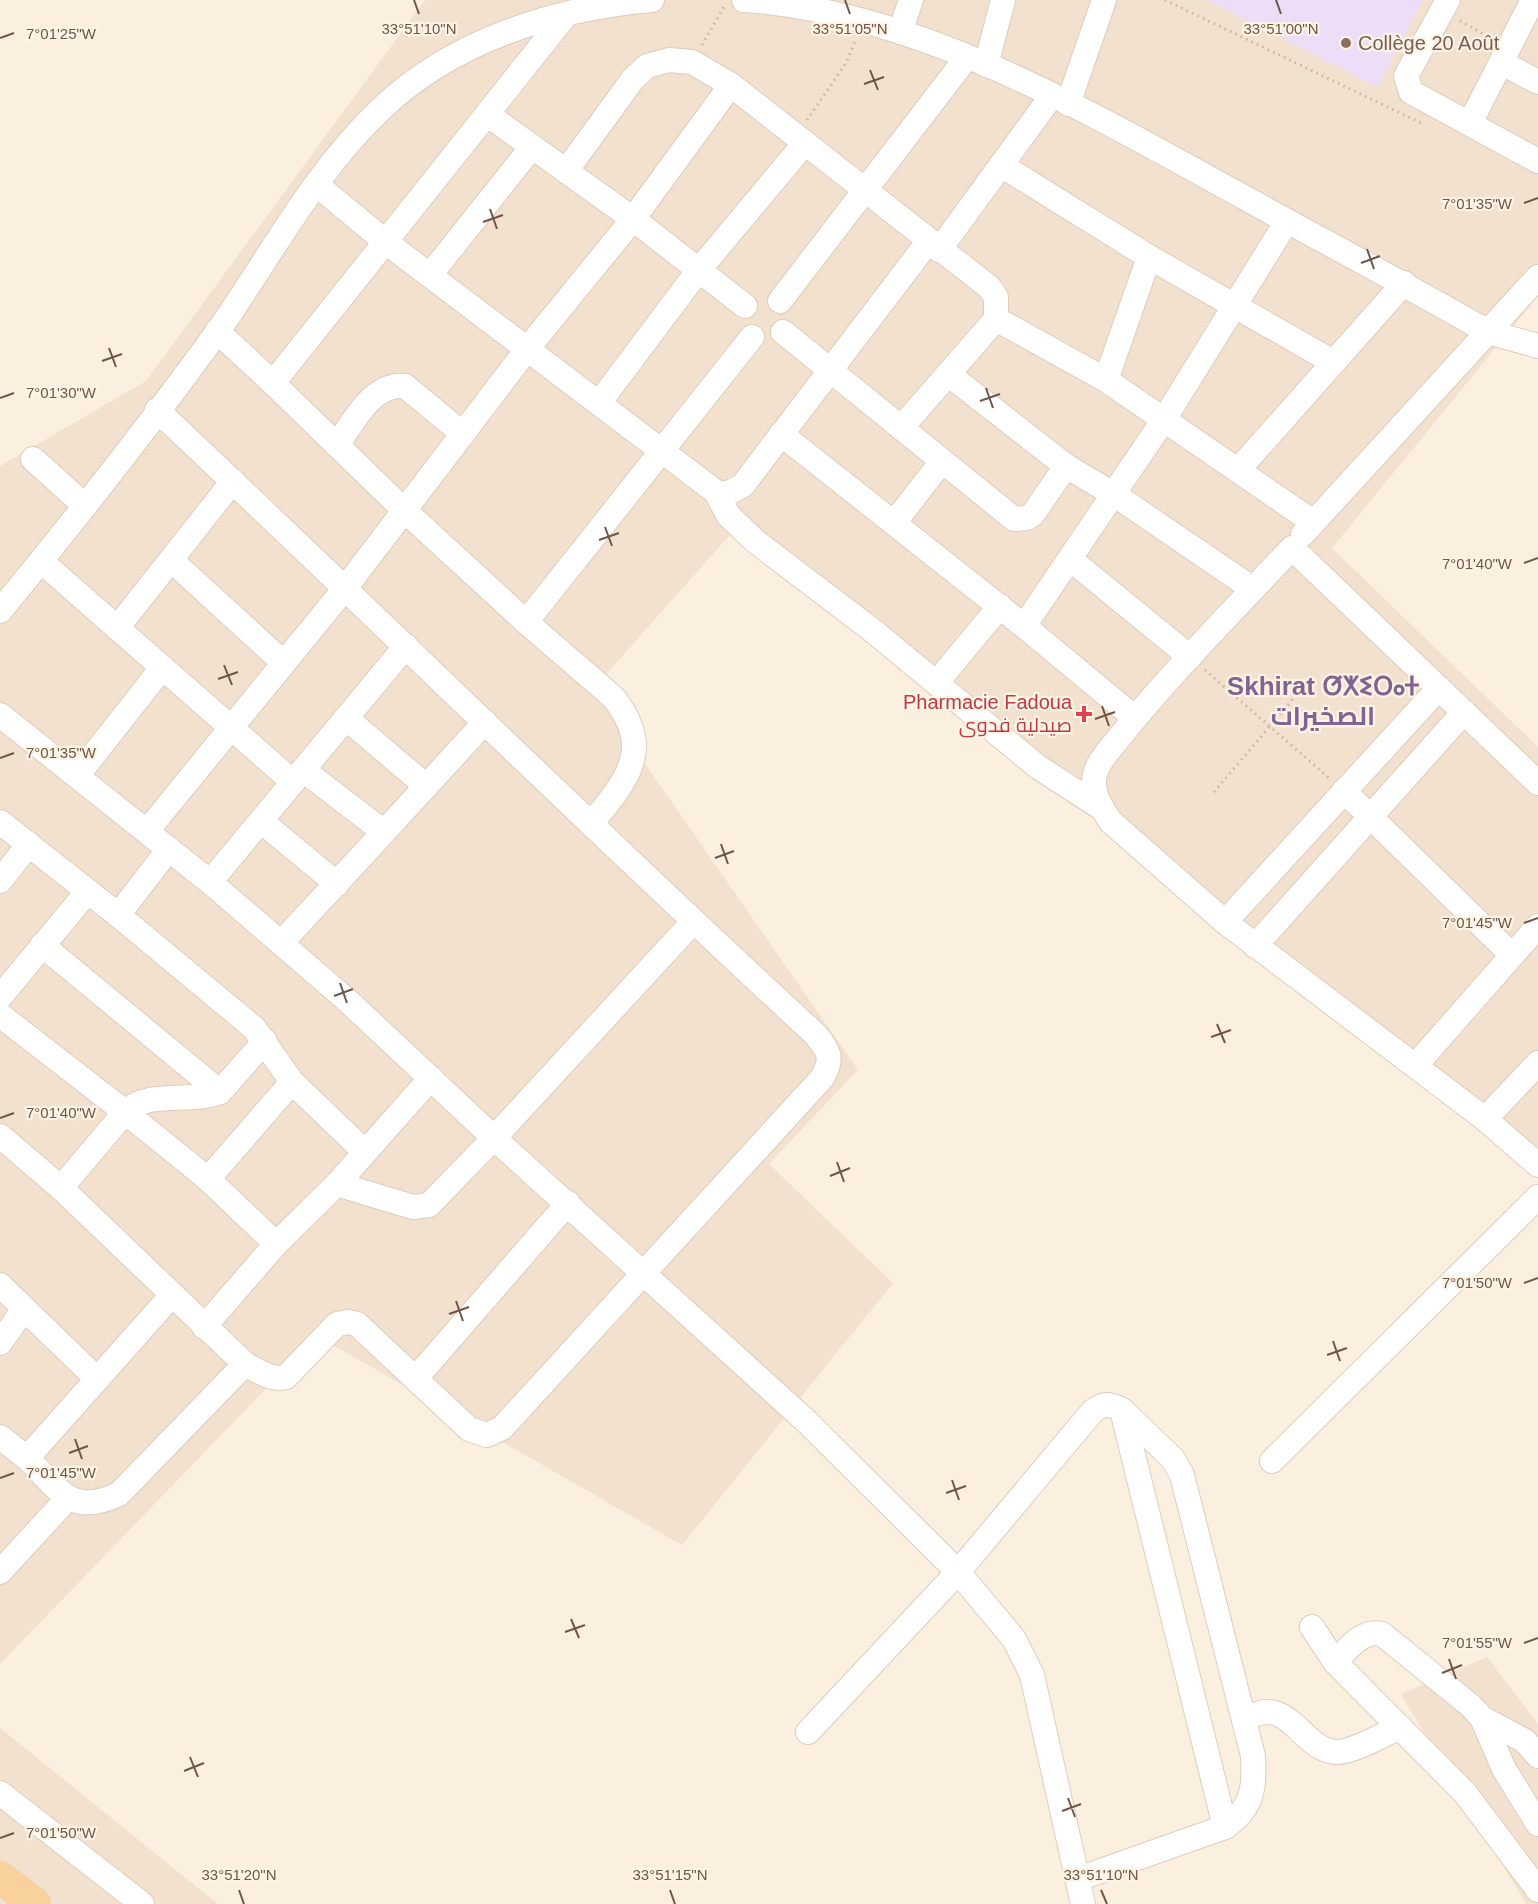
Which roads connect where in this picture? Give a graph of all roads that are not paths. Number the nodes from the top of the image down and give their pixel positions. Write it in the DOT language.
graph roads {
  1 [pos="652,0"];
  2 [pos="744,0"];
  3 [pos="911,0"];
  4 [pos="1003,0"];
  5 [pos="1104,0"];
  6 [pos="1533,0"];
  7 [pos="815,5"];
  8 [pos="1445,6"];
  9 [pos="560,8"];
  10 [pos="900,32"];
  11 [pos="1505,55"];
  12 [pos="976,61"];
  13 [pos="1538,82"];
  14 [pos="732,85"];
  15 [pos="1060,100"];
  16 [pos="488,115"];
  17 [pos="1470,123"];
  18 [pos="800,140"];
  19 [pos="531,148"];
  20 [pos="1538,161"];
  21 [pos="1001,165"];
  22 [pos="566,171"];
  23 [pos="317,184"];
  24 [pos="865,190"];
  25 [pos="633,219"];
  26 [pos="1287,222"];
  27 [pos="387,243"];
  28 [pos="933,246"];
  29 [pos="1149,257"];
  30 [pos="698,271"];
  31 [pos="430,275"];
  32 [pos="1538,277"];
  33 [pos="1404,283"];
  34 [pos="780,302"];
  35 [pos="1234,305"];
  36 [pos="745,306"];
  37 [pos="996,319"];
  38 [pos="218,331"];
  39 [pos="783,332"];
  40 [pos="1488,332"];
  41 [pos="752,337"];
  42 [pos="1538,346"];
  43 [pos="528,348"];
  44 [pos="1333,362"];
  45 [pos="829,371"];
  46 [pos="948,374"];
  47 [pos="1106,380"];
  48 [pos="273,383"];
  49 [pos="599,403"];
  50 [pos="157,410"];
  51 [pos="1165,418"];
  52 [pos="901,428"];
  53 [pos="463,434"];
  54 [pos="781,434"];
  55 [pos="337,445"];
  56 [pos="663,452"];
  57 [pos="33,459"];
  58 [pos="942,461"];
  59 [pos="1066,466"];
  60 [pos="1239,470"];
  61 [pos="233,481"];
  62 [pos="716,492"];
  63 [pos="1115,495"];
  64 [pos="84,505"];
  65 [pos="404,510"];
  66 [pos="1313,522"];
  67 [pos="894,523"];
  68 [pos="1292,548"];
  69 [pos="1070,559"];
  70 [pos="171,560"];
  71 [pos="41,561"];
  72 [pos="346,587"];
  73 [pos="1252,589"];
  74 [pos="1000,606"];
  75 [pos="0,611"];
  76 [pos="526,622"];
  77 [pos="1024,626"];
  78 [pos="117,628"];
  79 [pos="406,646"];
  80 [pos="1190,657"];
  81 [pos="284,663"];
  82 [pos="162,668"];
  83 [pos="937,682"];
  84 [pos="1439,688"];
  85 [pos="1464,712"];
  86 [pos="0,715"];
  87 [pos="346,718"];
  88 [pos="1135,718"];
  89 [pos="484,722"];
  90 [pos="230,729"];
  91 [pos="77,776"];
  92 [pos="298,776"];
  93 [pos="1538,783"];
  94 [pos="426,786"];
  95 [pos="1344,791"];
  96 [pos="1100,807"];
  97 [pos="1371,817"];
  98 [pos="261,821"];
  99 [pos="0,822"];
  100 [pos="591,824"];
  101 [pos="147,831"];
  102 [pos="384,832"];
  103 [pos="29,844"];
  104 [pos="169,849"];
  105 [pos="0,881"];
  106 [pos="210,882"];
  107 [pos="337,884"];
  108 [pos="88,891"];
  109 [pos="118,915"];
  110 [pos="693,922"];
  111 [pos="1225,922"];
  112 [pos="1538,926"];
  113 [pos="281,943"];
  114 [pos="42,945"];
  115 [pos="1255,946"];
  116 [pos="1512,955"];
  117 [pos="0,997"];
  118 [pos="0,1015"];
  119 [pos="265,1041"];
  120 [pos="1538,1063"];
  121 [pos="1415,1066"];
  122 [pos="431,1078"];
  123 [pos="292,1082"];
  124 [pos="220,1092"];
  125 [pos="125,1112"];
  126 [pos="1485,1119"];
  127 [pos="0,1136"];
  128 [pos="494,1138"];
  129 [pos="364,1151"];
  130 [pos="1538,1165"];
  131 [pos="208,1179"];
  132 [pos="337,1184"];
  133 [pos="60,1188"];
  134 [pos="1538,1197"];
  135 [pos="568,1203"];
  136 [pos="276,1244"];
  137 [pos="644,1272"];
  138 [pos="0,1285"];
  139 [pos="172,1295"];
  140 [pos="24,1309"];
  141 [pos="204,1328"];
  142 [pos="0,1343"];
  143 [pos="245,1364"];
  144 [pos="416,1377"];
  145 [pos="97,1379"];
  146 [pos="1122,1410"];
  147 [pos="0,1437"];
  148 [pos="27,1458"];
  149 [pos="1272,1461"];
  150 [pos="69,1498"];
  151 [pos="0,1572"];
  152 [pos="958,1572"];
  153 [pos="1312,1627"];
  154 [pos="1335,1662"];
  155 [pos="1482,1718"];
  156 [pos="1244,1720"];
  157 [pos="1400,1727"];
  158 [pos="808,1732"];
  159 [pos="1538,1756"];
  160 [pos="0,1793"];
  161 [pos="1538,1824"];
  162 [pos="1226,1827"];
  163 [pos="1078,1878"];
  164 [pos="1538,1890"];
  165 [pos="142,1904"];
  166 [pos="1083,1904"];
  1 -- 9 [label="street"];
  2 -- 7 [label="street"];
  3 -- 10 [label="street"];
  4 -- 12 [label="street"];
  5 -- 15 [label="street"];
  6 -- 11 [label="street"];
  7 -- 10 [label="street"];
  8 -- 17 [label="street"];
  9 -- 16 [label="street"];
  9 -- 23 [label="street"];
  10 -- 12 [label="street"];
  11 -- 13 [label="street"];
  11 -- 17 [label="street"];
  12 -- 15 [label="street"];
  12 -- 24 [label="street"];
  14 -- 18 [label="street"];
  14 -- 22 [label="street"];
  14 -- 25 [label="street"];
  15 -- 21 [label="street"];
  15 -- 26 [label="street"];
  16 -- 19 [label="street"];
  16 -- 27 [label="street"];
  17 -- 20 [label="street"];
  18 -- 24 [label="street"];
  18 -- 30 [label="street"];
  19 -- 22 [label="street"];
  19 -- 31 [label="street"];
  21 -- 28 [label="street"];
  21 -- 29 [label="street"];
  22 -- 25 [label="street"];
  23 -- 27 [label="street"];
  23 -- 38 [label="street"];
  24 -- 28 [label="street"];
  24 -- 34 [label="street"];
  25 -- 30 [label="street"];
  25 -- 43 [label="street"];
  26 -- 33 [label="street"];
  26 -- 35 [label="street"];
  27 -- 31 [label="street"];
  27 -- 48 [label="street"];
  28 -- 37 [label="street"];
  28 -- 45 [label="street"];
  29 -- 35 [label="street"];
  29 -- 47 [label="street"];
  30 -- 36 [label="street"];
  30 -- 49 [label="street"];
  31 -- 43 [label="street"];
  32 -- 40 [label="street"];
  33 -- 40 [label="street"];
  33 -- 44 [label="street"];
  34 -- 36 [label="street"];
  34 -- 39 [label="street"];
  35 -- 44 [label="street"];
  35 -- 51 [label="street"];
  36 -- 41 [label="street"];
  37 -- 46 [label="street"];
  37 -- 47 [label="street"];
  38 -- 48 [label="street"];
  38 -- 50 [label="street"];
  39 -- 41 [label="street"];
  39 -- 45 [label="street"];
  40 -- 42 [label="street"];
  40 -- 66 [label="street"];
  41 -- 56 [label="street"];
  43 -- 49 [label="street"];
  43 -- 53 [label="street"];
  44 -- 60 [label="street"];
  45 -- 52 [label="street"];
  45 -- 54 [label="street"];
  46 -- 52 [label="street"];
  46 -- 59 [label="street"];
  47 -- 51 [label="street"];
  48 -- 55 [label="street"];
  49 -- 56 [label="street"];
  50 -- 61 [label="street"];
  50 -- 64 [label="street"];
  51 -- 60 [label="street"];
  51 -- 63 [label="street"];
  52 -- 58 [label="street"];
  53 -- 55 [label="street"];
  53 -- 65 [label="street"];
  54 -- 62 [label="street"];
  54 -- 67 [label="street"];
  55 -- 65 [label="street"];
  56 -- 62 [label="street"];
  56 -- 76 [label="street"];
  57 -- 64 [label="street"];
  58 -- 59 [label="street"];
  58 -- 67 [label="street"];
  59 -- 63 [label="street"];
  60 -- 66 [label="street"];
  61 -- 70 [label="street"];
  61 -- 72 [label="street"];
  62 -- 83 [label="street"];
  63 -- 69 [label="street"];
  63 -- 73 [label="street"];
  64 -- 71 [label="street"];
  65 -- 72 [label="street"];
  65 -- 76 [label="street"];
  66 -- 68 [label="street"];
  67 -- 74 [label="street"];
  68 -- 73 [label="street"];
  68 -- 84 [label="street"];
  69 -- 77 [label="street"];
  69 -- 80 [label="street"];
  70 -- 78 [label="street"];
  70 -- 81 [label="street"];
  71 -- 75 [label="street"];
  71 -- 78 [label="street"];
  72 -- 79 [label="street"];
  72 -- 81 [label="street"];
  73 -- 80 [label="street"];
  74 -- 77 [label="street"];
  74 -- 83 [label="street"];
  76 -- 100 [label="street"];
  77 -- 88 [label="street"];
  78 -- 82 [label="street"];
  79 -- 87 [label="street"];
  79 -- 89 [label="street"];
  80 -- 88 [label="street"];
  81 -- 90 [label="street"];
  82 -- 90 [label="street"];
  82 -- 91 [label="street"];
  83 -- 96 [label="street"];
  84 -- 85 [label="street"];
  84 -- 95 [label="street"];
  85 -- 93 [label="street"];
  85 -- 97 [label="street"];
  86 -- 91 [label="street"];
  87 -- 92 [label="street"];
  87 -- 94 [label="street"];
  88 -- 96 [label="street"];
  89 -- 94 [label="street"];
  89 -- 100 [label="street"];
  90 -- 92 [label="street"];
  90 -- 101 [label="street"];
  91 -- 101 [label="street"];
  92 -- 98 [label="street"];
  92 -- 102 [label="street"];
  94 -- 102 [label="street"];
  95 -- 97 [label="street"];
  95 -- 111 [label="street"];
  96 -- 111 [label="street"];
  97 -- 115 [label="street"];
  97 -- 116 [label="street"];
  98 -- 106 [label="street"];
  98 -- 107 [label="street"];
  99 -- 103 [label="street"];
  100 -- 110 [label="street"];
  101 -- 104 [label="street"];
  102 -- 107 [label="street"];
  103 -- 105 [label="street"];
  103 -- 108 [label="street"];
  104 -- 106 [label="street"];
  104 -- 109 [label="street"];
  106 -- 113 [label="street"];
  107 -- 113 [label="street"];
  108 -- 109 [label="street"];
  108 -- 114 [label="street"];
  109 -- 119 [label="street"];
  110 -- 128 [label="street"];
  110 -- 137 [label="street"];
  111 -- 115 [label="street"];
  112 -- 116 [label="street"];
  113 -- 122 [label="street"];
  114 -- 117 [label="street"];
  114 -- 124 [label="street"];
  115 -- 121 [label="street"];
  116 -- 121 [label="street"];
  118 -- 125 [label="street"];
  119 -- 123 [label="street"];
  119 -- 124 [label="street"];
  120 -- 126 [label="street"];
  121 -- 126 [label="street"];
  122 -- 128 [label="street"];
  122 -- 129 [label="street"];
  123 -- 129 [label="street"];
  123 -- 131 [label="street"];
  124 -- 125 [label="street"];
  125 -- 131 [label="street"];
  125 -- 133 [label="street"];
  126 -- 130 [label="street"];
  127 -- 133 [label="street"];
  128 -- 132 [label="street"];
  128 -- 135 [label="street"];
  129 -- 132 [label="street"];
  131 -- 136 [label="street"];
  132 -- 136 [label="street"];
  133 -- 139 [label="street"];
  134 -- 149 [label="street"];
  135 -- 137 [label="street"];
  135 -- 144 [label="street"];
  136 -- 141 [label="street"];
  137 -- 144 [label="street"];
  137 -- 152 [label="street"];
  138 -- 140 [label="street"];
  139 -- 141 [label="street"];
  139 -- 145 [label="street"];
  140 -- 142 [label="street"];
  140 -- 145 [label="street"];
  141 -- 143 [label="street"];
  143 -- 144 [label="street"];
  143 -- 150 [label="street"];
  145 -- 148 [label="street"];
  146 -- 152 [label="street"];
  146 -- 156 [label="street"];
  146 -- 162 [label="street"];
  147 -- 148 [label="street"];
  148 -- 150 [label="street"];
  150 -- 151 [label="street"];
  152 -- 158 [label="street"];
  152 -- 163 [label="street"];
  153 -- 154 [label="street"];
  154 -- 155 [label="street"];
  154 -- 157 [label="street"];
  155 -- 159 [label="street"];
  155 -- 161 [label="street"];
  156 -- 157 [label="street"];
  156 -- 162 [label="street"];
  157 -- 164 [label="street"];
  160 -- 165 [label="street"];
  162 -- 163 [label="street"];
  163 -- 166 [label="street"];
}
